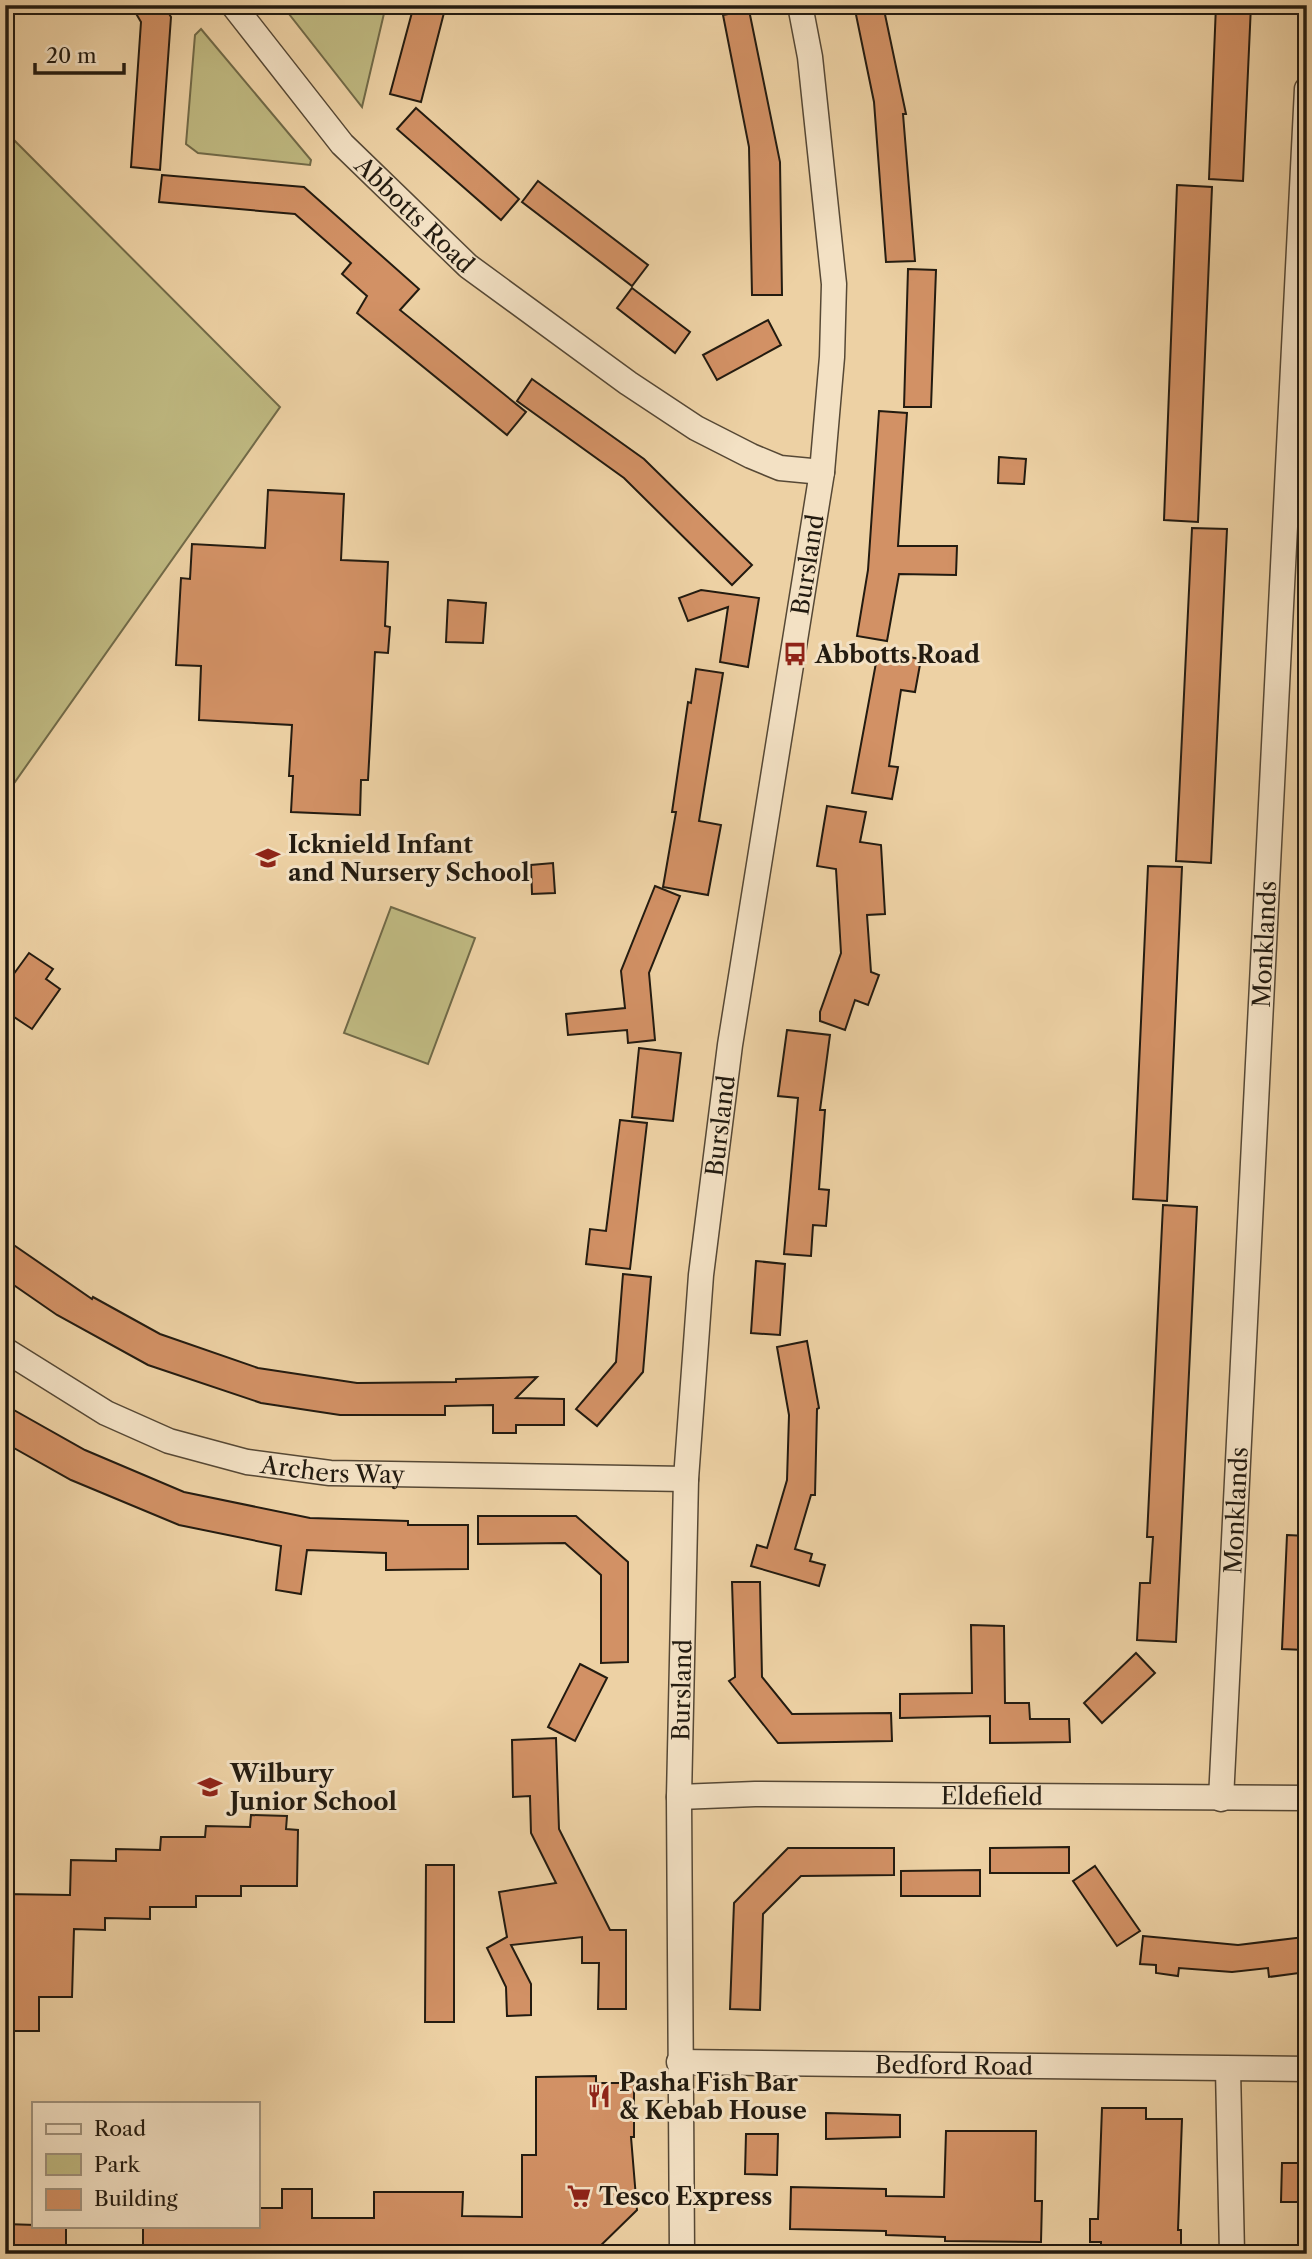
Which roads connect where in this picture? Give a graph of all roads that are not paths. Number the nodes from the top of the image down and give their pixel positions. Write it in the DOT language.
graph roads {
  1 [pos="233,5"];
  2 [pos="800,5"];
  3 [pos="1307,89"];
  4 [pos="822,472"];
  5 [pos="5,1350"];
  6 [pos="686,1479"];
  7 [pos="679,1797"];
  8 [pos="1307,1798"];
  9 [pos="1221,1799"];
  10 [pos="679,2062"];
  11 [pos="1227,2069"];
  12 [pos="1307,2069"];
  13 [pos="682,2254"];
  14 [pos="1232,2254"];
  1 -- 4 [label="street, Abbotts Road"];
  2 -- 4 [label="street, Bursland"];
  3 -- 9 [label="street, Monklands"];
  4 -- 6 [label="street, Bursland"];
  5 -- 6 [label="street, Archers Way"];
  6 -- 7 [label="street, Bursland"];
  7 -- 9 [label="street, Eldefield"];
  7 -- 10 [label="street, Bursland"];
  8 -- 9 [label="street, Eldefield"];
  10 -- 11 [label="street, Bedford Road"];
  10 -- 13 [label="street, Bursland"];
  11 -- 12 [label="street, Bedford Road"];
  11 -- 14 [label="street"];
}
